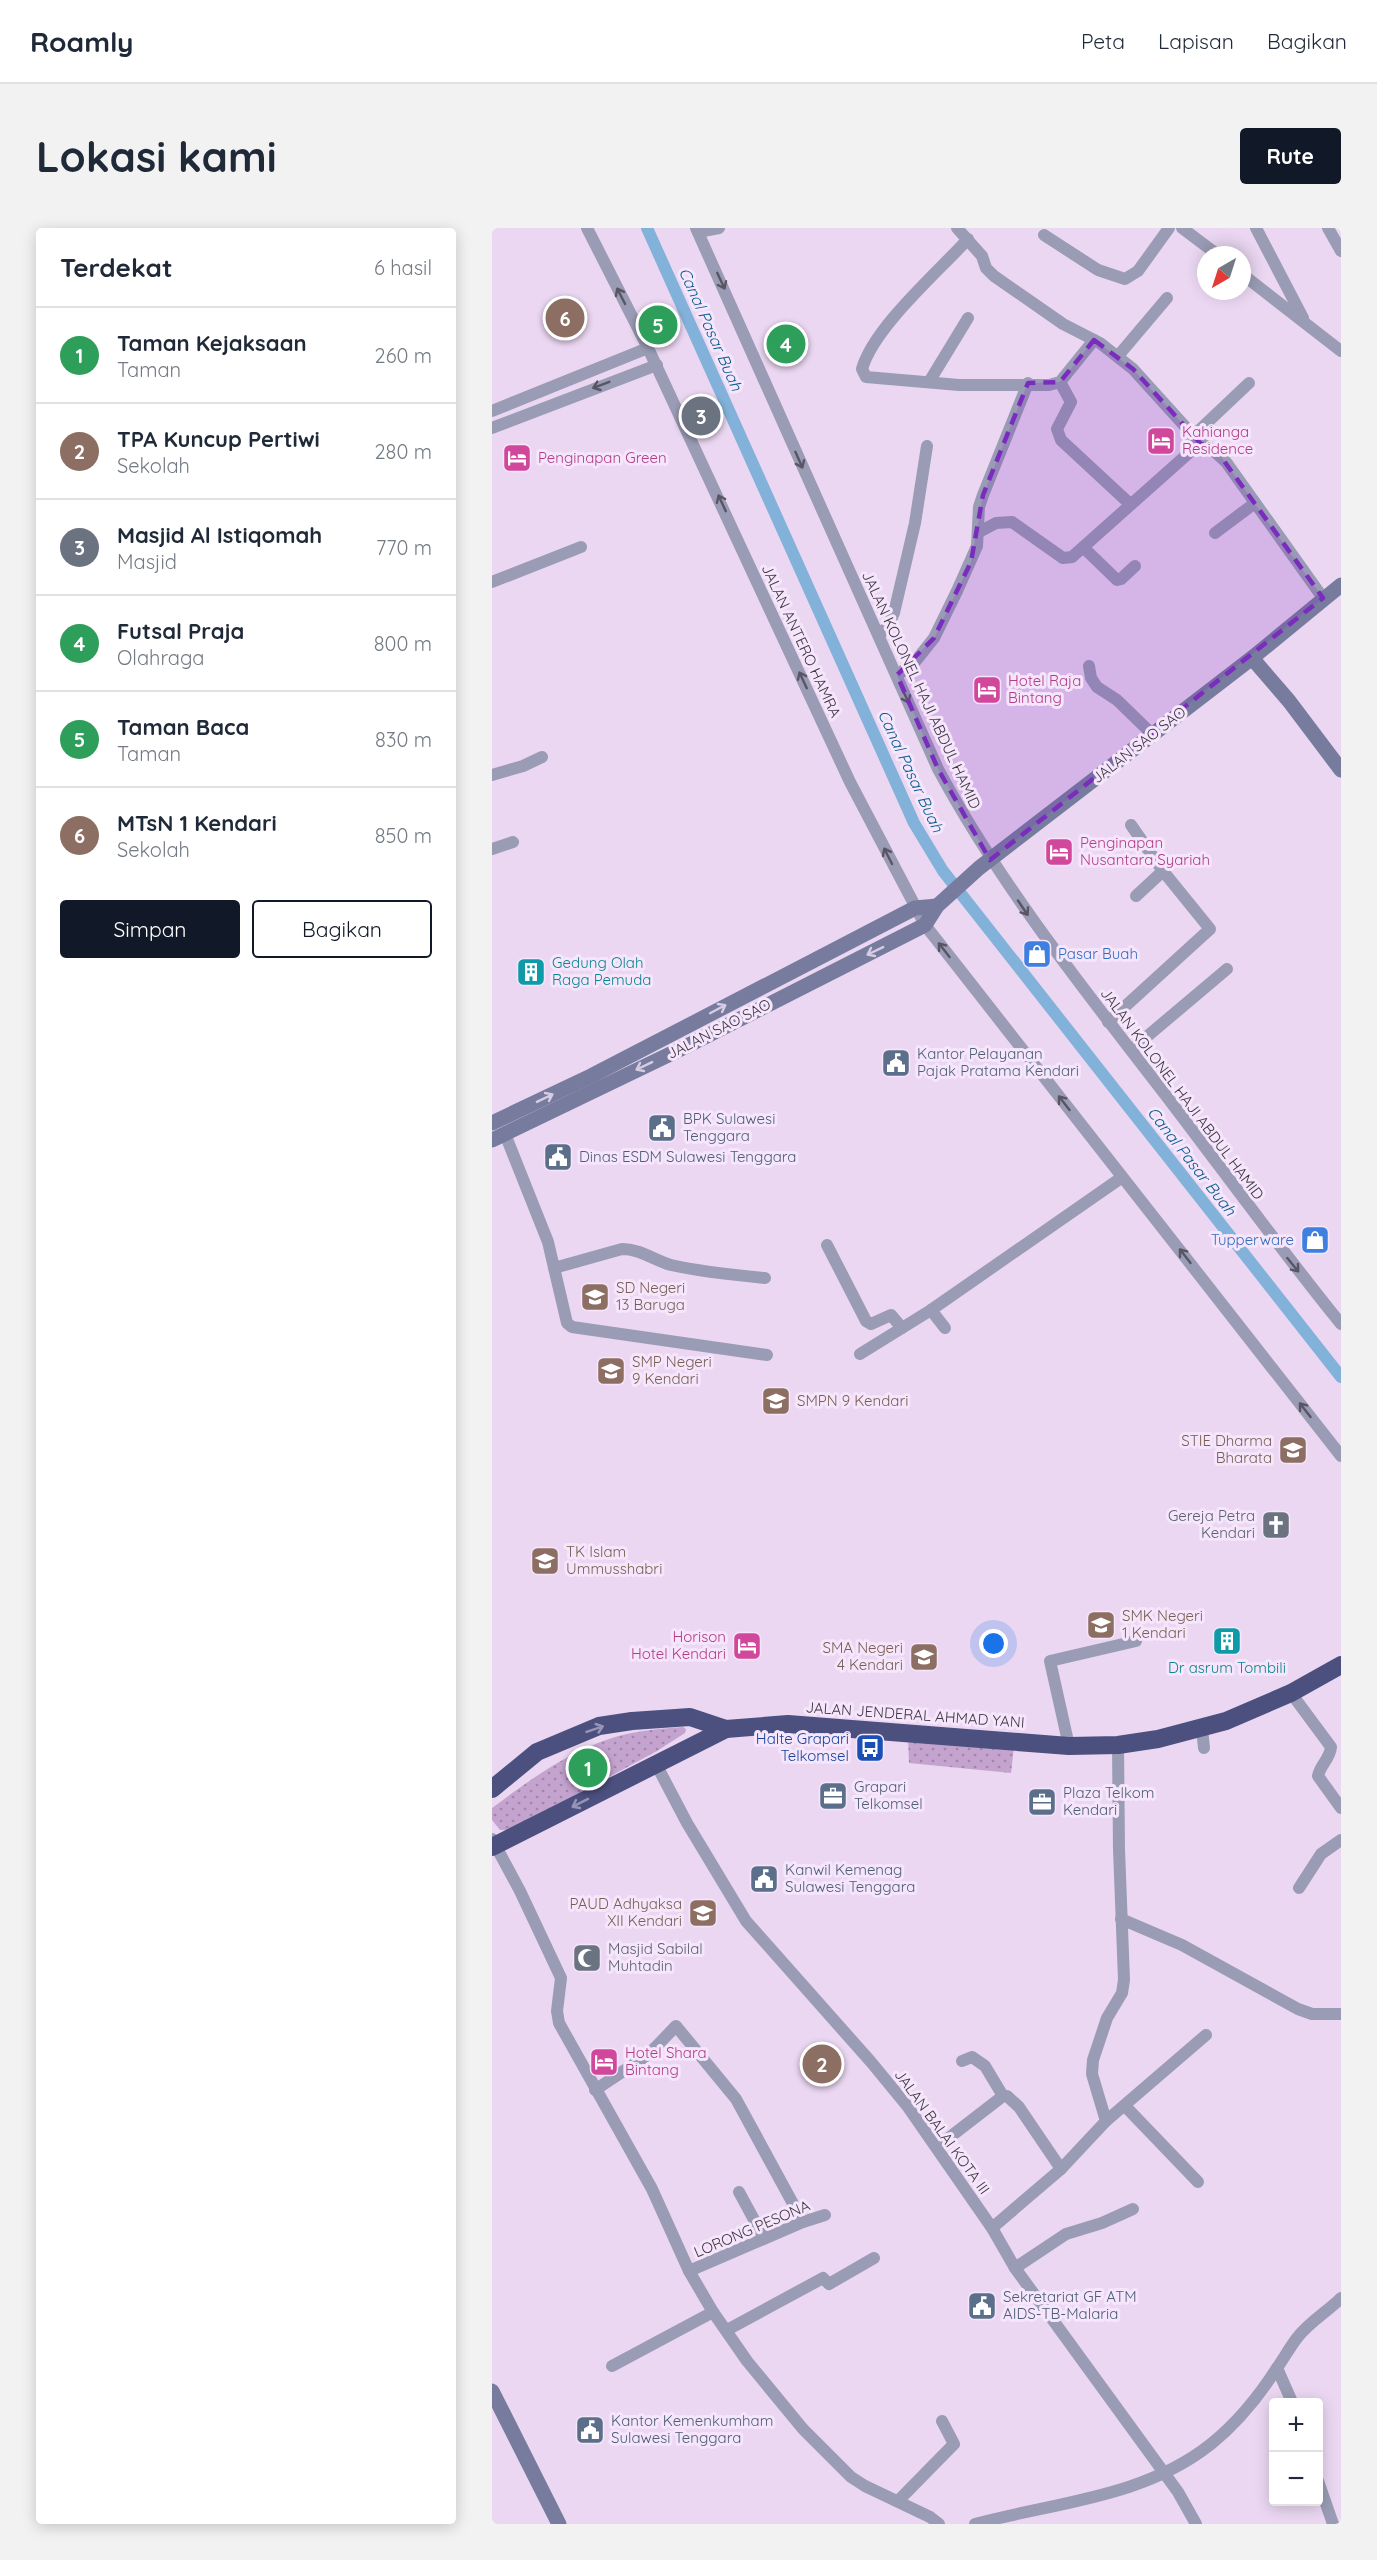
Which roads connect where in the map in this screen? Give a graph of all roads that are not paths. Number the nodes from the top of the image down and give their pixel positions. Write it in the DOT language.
graph roads {
  1 [pos="587,228"];
  2 [pos="719,228"];
  3 [pos="957,228"];
  4 [pos="1169,228"];
  5 [pos="1256,228"];
  6 [pos="1328,228"];
  7 [pos="1186,229"];
  8 [pos="697,230"];
  9 [pos="1044,235"];
  10 [pos="968,239"];
  11 [pos="1207,246"];
  12 [pos="1341,251"];
  13 [pos="1251,281"];
  14 [pos="1167,297"];
  15 [pos="968,318"];
  16 [pos="1305,322"];
  17 [pos="1094,340"];
  18 [pos="648,348"];
  19 [pos="1341,351"];
  20 [pos="1119,356"];
  21 [pos="657,365"];
  22 [pos="929,382"];
  23 [pos="1060,382"];
  24 [pos="1028,383"];
  25 [pos="1249,383"];
  26 [pos="492,411"];
  27 [pos="492,428"];
  28 [pos="1196,439"];
  29 [pos="927,446"];
  30 [pos="1255,503"];
  31 [pos="1130,504"];
  32 [pos="979,532"];
  33 [pos="1215,533"];
  34 [pos="581,547"];
  35 [pos="1083,548"];
  36 [pos="1135,566"];
  37 [pos="492,582"];
  38 [pos="1341,585"];
  39 [pos="1323,598"];
  40 [pos="879,635"];
  41 [pos="1251,658"];
  42 [pos="1089,666"];
  43 [pos="897,675"];
  44 [pos="1152,734"];
  45 [pos="542,757"];
  46 [pos="1341,770"];
  47 [pos="492,775"];
  48 [pos="1131,825"];
  49 [pos="513,842"];
  50 [pos="492,849"];
  51 [pos="985,864"];
  52 [pos="1163,871"];
  53 [pos="1136,896"];
  54 [pos="938,906"];
  55 [pos="915,908"];
  56 [pos="925,925"];
  57 [pos="1227,969"];
  58 [pos="1108,1022"];
  59 [pos="1131,1050"];
  60 [pos="492,1124"];
  61 [pos="498,1137"];
  62 [pos="1121,1178"];
  63 [pos="827,1245"];
  64 [pos="554,1268"];
  65 [pos="765,1278"];
  66 [pos="931,1310"];
  67 [pos="1341,1324"];
  68 [pos="902,1328"];
  69 [pos="945,1328"];
  70 [pos="860,1354"];
  71 [pos="767,1356"];
  72 [pos="1341,1456"];
  73 [pos="1136,1641"];
  74 [pos="1338,1671"];
  75 [pos="1292,1693"];
  76 [pos="690,1717"];
  77 [pos="1202,1728"];
  78 [pos="726,1729"];
  79 [pos="1119,1745"];
  80 [pos="1069,1746"];
  81 [pos="694,1747"];
  82 [pos="1204,1748"];
  83 [pos="656,1764"];
  84 [pos="492,1790"];
  85 [pos="1341,1809"];
  86 [pos="1341,1840"];
  87 [pos="493,1844"];
  88 [pos="1299,1888"];
  89 [pos="1122,1919"];
  90 [pos="1341,2014"];
  91 [pos="1206,2035"];
  92 [pos="962,2061"];
  93 [pos="595,2090"];
  94 [pos="1003,2096"];
  95 [pos="1125,2106"];
  96 [pos="1106,2121"];
  97 [pos="937,2147"];
  98 [pos="1061,2169"];
  99 [pos="1198,2182"];
  100 [pos="739,2192"];
  101 [pos="1133,2209"];
  102 [pos="825,2215"];
  103 [pos="803,2222"];
  104 [pos="992,2228"];
  105 [pos="764,2238"];
  106 [pos="874,2258"];
  107 [pos="1015,2268"];
  108 [pos="689,2271"];
  109 [pos="1341,2298"];
  110 [pos="713,2312"];
  111 [pos="727,2330"];
  112 [pos="612,2366"];
  113 [pos="1277,2368"];
  114 [pos="492,2391"];
  115 [pos="1290,2398"];
  116 [pos="942,2421"];
  117 [pos="1164,2474"];
  118 [pos="1323,2495"];
  119 [pos="898,2501"];
  120 [pos="1028,2519"];
  121 [pos="559,2524"];
  122 [pos="939,2524"];
  123 [pos="975,2524"];
  124 [pos="1196,2524"];
  125 [pos="1333,2524"];
  18 -- 1 [label="street, JALAN ANTERO HAMRA, one-way"];
  2 -- 8 [label="street"];
  3 -- 10 [label="street"];
  4 -- 9 [label="street"];
  5 -- 16 [label="street"];
  6 -- 12 [label="street"];
  7 -- 11 [label="street"];
  8 -- 40 [label="street, JALAN KOLONEL HAJI ABDUL HAMID, one-way"];
  10 -- 17 [label="street"];
  10 -- 22 [label="street"];
  13 -- 16 [label="street"];
  14 -- 20 [label="street"];
  15 -- 22 [label="street"];
  16 -- 19 [label="street"];
  17 -- 20 [label="street"];
  17 -- 23 [label="street"];
  18 -- 21 [label="street, JALAN ANTERO HAMRA"];
  18 -- 26 [label="street"];
  20 -- 28 [label="street"];
  21 -- 27 [label="street, one-way"];
  55 -- 21 [label="street, JALAN ANTERO HAMRA, one-way"];
  22 -- 24 [label="street"];
  23 -- 24 [label="street"];
  23 -- 31 [label="street"];
  24 -- 32 [label="street"];
  25 -- 28 [label="street"];
  28 -- 30 [label="street"];
  28 -- 31 [label="street"];
  29 -- 40 [label="street"];
  30 -- 33 [label="street"];
  30 -- 39 [label="street"];
  31 -- 35 [label="street"];
  32 -- 35 [label="street"];
  32 -- 43 [label="street"];
  34 -- 37 [label="street"];
  35 -- 36 [label="street"];
  38 -- 39 [label="street, JALAN SAO SAO"];
  39 -- 41 [label="street, JALAN SAO SAO"];
  40 -- 43 [label="street, JALAN KOLONEL HAJI ABDUL HAMID"];
  41 -- 44 [label="street, JALAN SAO SAO"];
  41 -- 46 [label="street"];
  42 -- 44 [label="street"];
  43 -- 51 [label="street, JALAN KOLONEL HAJI ABDUL HAMID, one-way"];
  44 -- 51 [label="street, JALAN SAO SAO"];
  45 -- 47 [label="street"];
  48 -- 52 [label="street"];
  49 -- 50 [label="street"];
  51 -- 54 [label="street, JALAN SAO SAO"];
  51 -- 58 [label="street, JALAN KOLONEL HAJI ABDUL HAMID, one-way"];
  52 -- 53 [label="street"];
  52 -- 58 [label="street"];
  54 -- 55 [label="street, JALAN SAO SAO"];
  54 -- 56 [label="street, JALAN SAO SAO"];
  55 -- 56 [label="street, JALAN ANTERO HAMRA"];
  60 -- 55 [label="street, JALAN SAO SAO, one-way"];
  56 -- 61 [label="street, JALAN SAO SAO, one-way"];
  62 -- 56 [label="street, JALAN ANTERO HAMRA, one-way"];
  57 -- 59 [label="street"];
  58 -- 59 [label="street, JALAN KOLONEL HAJI ABDUL HAMID"];
  59 -- 67 [label="street, JALAN KOLONEL HAJI ABDUL HAMID, one-way"];
  61 -- 64 [label="street"];
  62 -- 66 [label="street"];
  72 -- 62 [label="street, JALAN ANTERO HAMRA, one-way"];
  63 -- 68 [label="street"];
  64 -- 65 [label="street"];
  64 -- 71 [label="street"];
  66 -- 68 [label="street"];
  66 -- 69 [label="street"];
  68 -- 70 [label="street"];
  73 -- 80 [label="street"];
  74 -- 75 [label="highway, JALAN JENDERAL AHMAD YANI"];
  75 -- 77 [label="highway, JALAN JENDERAL AHMAD YANI"];
  75 -- 85 [label="street"];
  76 -- 78 [label="highway, JALAN JENDERAL AHMAD YANI"];
  76 -- 81 [label="highway"];
  84 -- 76 [label="highway, JALAN JENDERAL AHMAD YANI, one-way"];
  77 -- 79 [label="highway, JALAN JENDERAL AHMAD YANI"];
  77 -- 82 [label="street"];
  78 -- 80 [label="highway, JALAN JENDERAL AHMAD YANI"];
  78 -- 81 [label="highway"];
  79 -- 80 [label="highway, JALAN JENDERAL AHMAD YANI"];
  79 -- 89 [label="street"];
  81 -- 83 [label="highway"];
  83 -- 87 [label="highway, one-way"];
  83 -- 97 [label="street, JALAN BALAI KOTA III"];
  86 -- 88 [label="street"];
  87 -- 93 [label="street"];
  89 -- 90 [label="street"];
  89 -- 96 [label="street"];
  91 -- 95 [label="street"];
  92 -- 94 [label="street"];
  93 -- 103 [label="street"];
  93 -- 108 [label="street"];
  94 -- 97 [label="street"];
  94 -- 98 [label="street"];
  95 -- 96 [label="street"];
  95 -- 99 [label="street"];
  96 -- 98 [label="street"];
  97 -- 104 [label="street, JALAN BALAI KOTA III"];
  98 -- 104 [label="street"];
  100 -- 105 [label="street"];
  101 -- 107 [label="street"];
  102 -- 103 [label="street, LORONG PESONA"];
  103 -- 105 [label="street, LORONG PESONA"];
  104 -- 107 [label="street, JALAN BALAI KOTA III"];
  105 -- 108 [label="street, LORONG PESONA"];
  106 -- 111 [label="street"];
  107 -- 117 [label="street, JALAN BALAI KOTA III"];
  108 -- 110 [label="street"];
  109 -- 113 [label="street"];
  110 -- 111 [label="street"];
  110 -- 112 [label="street"];
  111 -- 119 [label="street"];
  113 -- 115 [label="street"];
  113 -- 117 [label="street"];
  114 -- 121 [label="street"];
  116 -- 119 [label="street"];
  117 -- 120 [label="street"];
  117 -- 124 [label="street, JALAN BALAI KOTA III"];
  118 -- 125 [label="street"];
  119 -- 122 [label="street"];
  120 -- 123 [label="street"];
}
